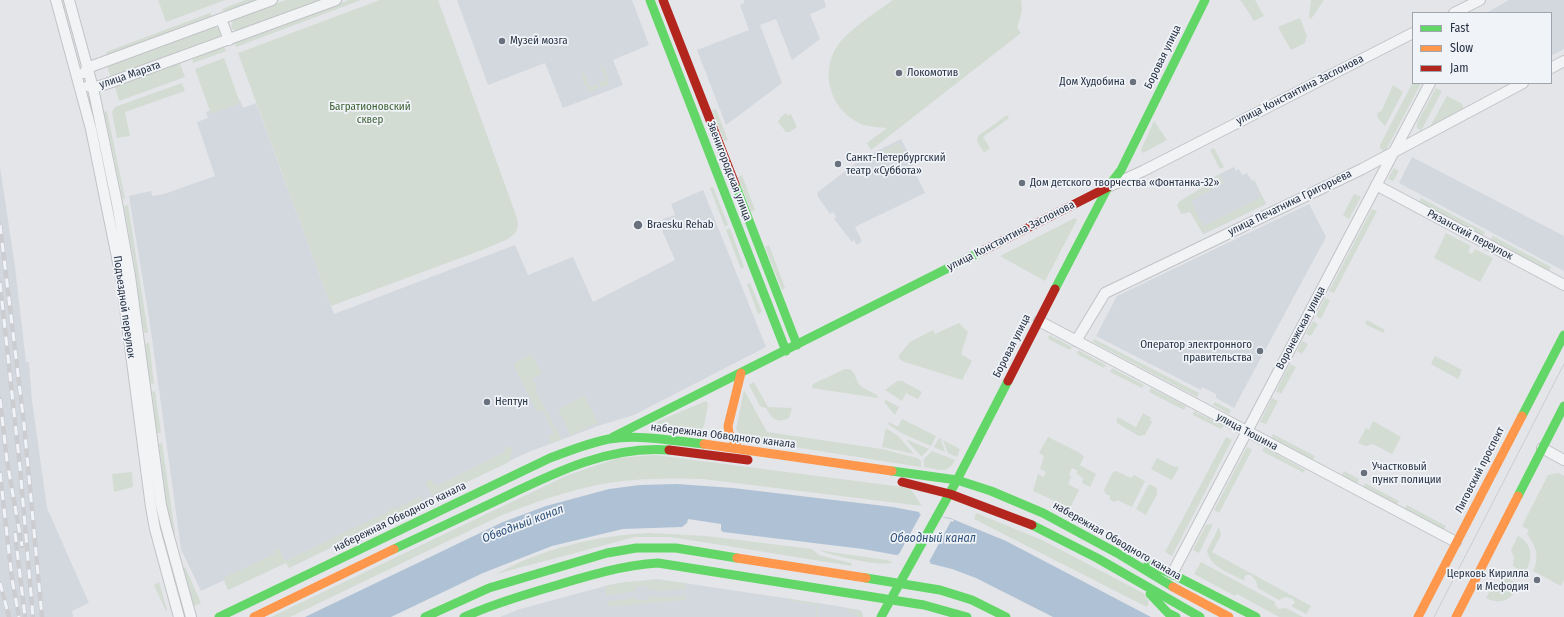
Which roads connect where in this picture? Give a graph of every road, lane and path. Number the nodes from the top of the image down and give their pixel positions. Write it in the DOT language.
graph roads {
  1 [pos="56,0"];
  2 [pos="68,0"];
  3 [pos="272,0"];
  4 [pos="336,0"];
  5 [pos="650,0"];
  6 [pos="662,0"];
  7 [pos="1205,0"];
  8 [pos="1480,0"];
  9 [pos="1468,6"];
  10 [pos="1456,12"];
  11 [pos="221,19"];
  12 [pos="1412,34"];
  13 [pos="228,40"];
  14 [pos="1564,61"];
  15 [pos="1552,67"];
  16 [pos="87,68"];
  17 [pos="79,82"];
  18 [pos="1429,84"];
  19 [pos="1521,84"];
  20 [pos="93,88"];
  21 [pos="1142,107"];
  22 [pos="1393,153"];
  23 [pos="1376,185"];
  24 [pos="1108,187"];
  25 [pos="1564,285"];
  26 [pos="1039,321"];
  27 [pos="1564,335"];
  28 [pos="1076,341"];
  29 [pos="796,345"];
  30 [pos="786,351"];
  31 [pos="741,374"];
  32 [pos="1564,406"];
  33 [pos="1246,431"];
  34 [pos="610,439"];
  35 [pos="738,448"];
  36 [pos="1542,448"];
  37 [pos="1564,460"];
  38 [pos="757,462"];
  39 [pos="556,471"];
  40 [pos="889,480"];
  41 [pos="957,480"];
  42 [pos="949,493"];
  43 [pos="1456,542"];
  44 [pos="1117,553"];
  45 [pos="1172,574"];
  46 [pos="1137,581"];
  47 [pos="900,583"];
  48 [pos="890,600"];
  49 [pos="180,617"];
  50 [pos="191,617"];
  51 [pos="219,617"];
  52 [pos="254,617"];
  53 [pos="425,617"];
  54 [pos="464,617"];
  55 [pos="881,617"];
  56 [pos="967,617"];
  57 [pos="1006,617"];
  58 [pos="1176,617"];
  59 [pos="1200,617"];
  60 [pos="1228,617"];
  61 [pos="1256,617"];
  62 [pos="1418,617"];
  63 [pos="1456,617"];
  1 -- 17 [label="street, Подъездной переулок"];
  2 -- 16 [label="street, Подъездной переулок"];
  3 -- 11 [label="street, улица Марата"];
  4 -- 13 [label="street, улица Марата"];
  5 -- 30 [label="main road, Звенигородская улица"];
  6 -- 29 [label="main road, Звенигородская улица"];
  7 -- 24 [label="main road, Боровая улица"];
  8 -- 9 [label="street"];
  9 -- 10 [label="street"];
  11 -- 13 [label="street"];
  11 -- 16 [label="street, улица Марата"];
  12 -- 24 [label="street, улица Константина Заслонова"];
  13 -- 20 [label="street, улица Марата"];
  14 -- 15 [label="street"];
  16 -- 17 [label="street, улица Марата"];
  16 -- 20 [label="street, Подъездной переулок"];
  17 -- 20 [label="street, улица Марата"];
  17 -- 49 [label="street, Подъездной переулок"];
  18 -- 22 [label="street, Воронежская улица"];
  19 -- 22 [label="street, улица Печатника Григорьева"];
  20 -- 50 [label="street, Подъездной переулок"];
  21 -- 24 [label="main road, Боровая улица"];
  22 -- 23 [label="street, Воронежская улица"];
  22 -- 28 [label="street, улица Печатника Григорьева"];
  23 -- 25 [label="street, Рязанский переулок"];
  23 -- 33 [label="street, Воронежская улица"];
  24 -- 26 [label="main road, Боровая улица"];
  24 -- 29 [label="main road, улица Константина Заслонова"];
  26 -- 28 [label="street, улица Тюшина"];
  26 -- 41 [label="main road, Боровая улица"];
  27 -- 43 [label="main road, Лиговский проспект"];
  28 -- 33 [label="street, улица Тюшина"];
  29 -- 30 [label="main road, улица Константина Заслонова"];
  30 -- 31 [label="main road, улица Константина Заслонова"];
  31 -- 34 [label="main road, улица Константина Заслонова"];
  31 -- 35 [label="main road"];
  32 -- 36 [label="main road"];
  33 -- 43 [label="street, улица Тюшина"];
  33 -- 45 [label="street, Воронежская улица"];
  34 -- 35 [label="main road, набережная Обводного канала"];
  34 -- 39 [label="main road, улица Константина Заслонова"];
  34 -- 51 [label="main road, набережная Обводного канала"];
  35 -- 41 [label="main road, набережная Обводного канала"];
  36 -- 37 [label="street"];
  36 -- 63 [label="main road"];
  38 -- 39 [label="main road, набережная Обводного канала"];
  39 -- 52 [label="main road, набережная Обводного канала"];
  40 -- 42 [label="main road"];
  41 -- 42 [label="main road, Боровая улица"];
  41 -- 44 [label="main road, набережная Обводного канала"];
  42 -- 46 [label="main road"];
  42 -- 47 [label="main road, Боровая улица"];
  43 -- 62 [label="main road, Лиговский проспект"];
  44 -- 45 [label="main road"];
  44 -- 60 [label="main road, набережная Обводного канала"];
  45 -- 61 [label="main road"];
  46 -- 58 [label="main road"];
  46 -- 59 [label="main road"];
  47 -- 48 [label="main road"];
  47 -- 53 [label="main road"];
  47 -- 57 [label="main road"];
  48 -- 54 [label="main road"];
  48 -- 55 [label="main road"];
  48 -- 56 [label="main road"];
}
